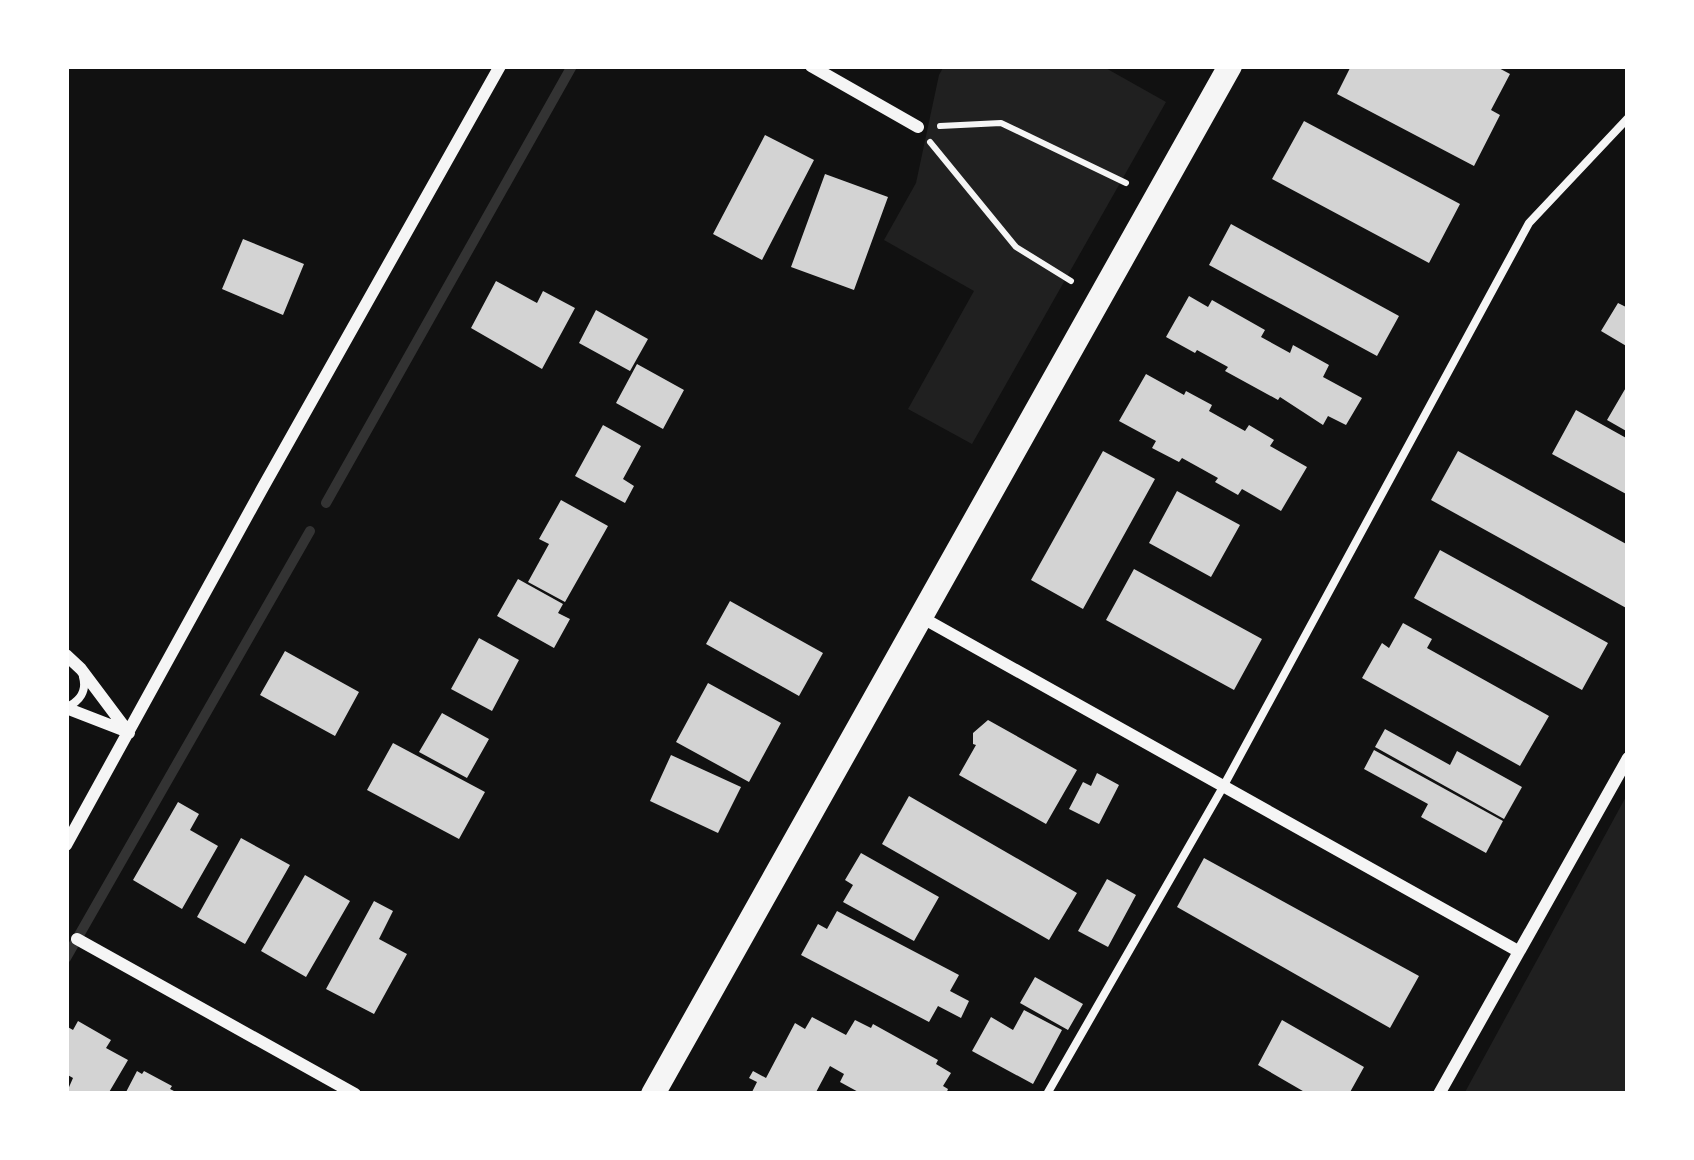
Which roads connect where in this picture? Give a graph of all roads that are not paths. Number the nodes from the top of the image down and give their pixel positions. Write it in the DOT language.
graph roads {
  1 [pos="500,66"];
  2 [pos="811,66"];
  3 [pos="1230,66"];
  4 [pos="1628,118"];
  5 [pos="919,127"];
  6 [pos="921,617"];
  7 [pos="66,655"];
  8 [pos="81,669"];
  9 [pos="66,707"];
  10 [pos="129,733"];
  11 [pos="1628,758"];
  12 [pos="1223,788"];
  13 [pos="66,845"];
  14 [pos="77,938"];
  15 [pos="1517,951"];
  16 [pos="355,1094"];
  17 [pos="653,1094"];
  18 [pos="1047,1094"];
  19 [pos="1439,1094"];
  1 -- 10 [label="street"];
  2 -- 5 [label="street"];
  3 -- 6 [label="main road"];
  4 -- 12 [label="lane"];
  6 -- 12 [label="street"];
  6 -- 17 [label="main road"];
  7 -- 8 [label="street"];
  8 -- 9 [label="lane"];
  8 -- 10 [label="street"];
  9 -- 10 [label="street"];
  10 -- 13 [label="street"];
  11 -- 15 [label="street"];
  12 -- 15 [label="street"];
  12 -- 18 [label="lane"];
  14 -- 16 [label="street"];
  15 -- 19 [label="street"];
}
